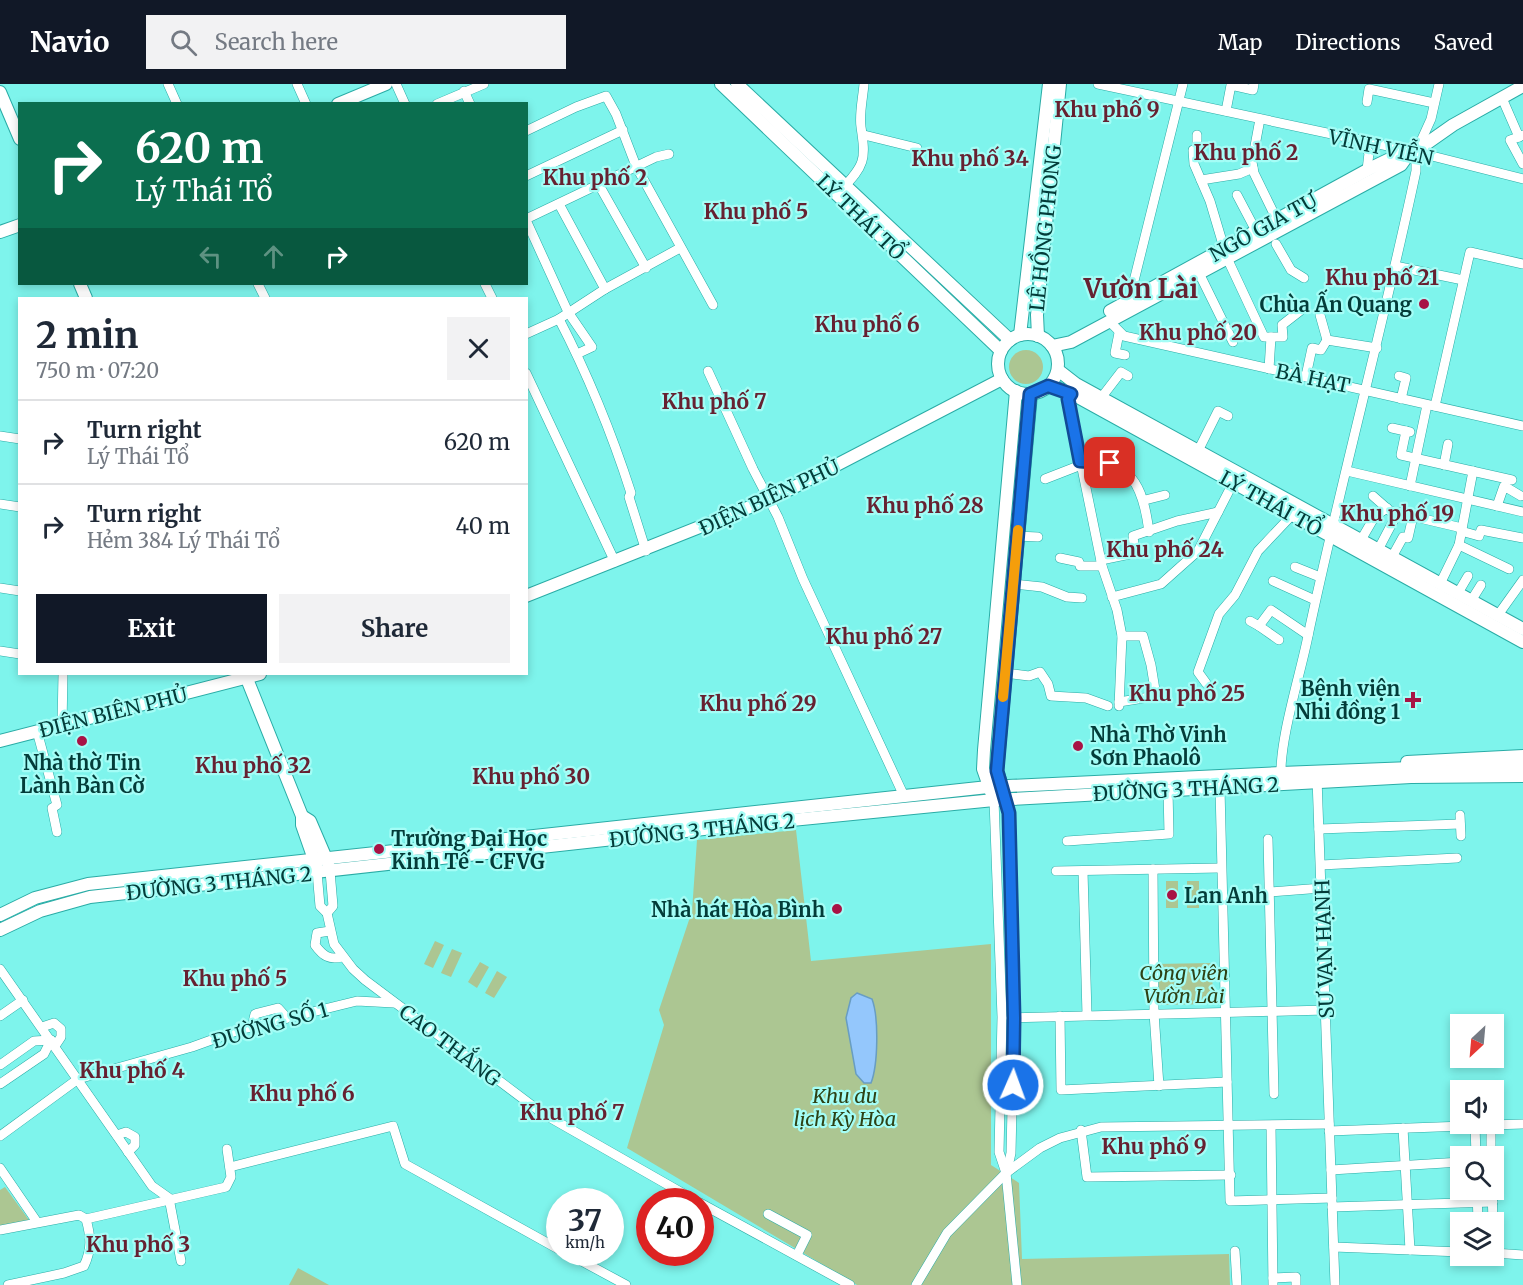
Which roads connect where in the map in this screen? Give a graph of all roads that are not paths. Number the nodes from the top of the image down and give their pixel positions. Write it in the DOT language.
graph roads {
  1 [pos="168,84"];
  2 [pos="297,84"];
  3 [pos="386,84"];
  4 [pos="396,84"];
  5 [pos="484,84"];
  6 [pos="721,84"];
  7 [pos="737,84"];
  8 [pos="864,84"];
  9 [pos="1049,84"];
  10 [pos="1060,84"];
  11 [pos="1098,84"];
  12 [pos="1183,84"];
  13 [pos="1254,84"];
  14 [pos="1439,84"];
  15 [pos="1523,87"];
  16 [pos="464,91"];
  17 [pos="0,92"];
  18 [pos="1502,98"];
  19 [pos="176,102"];
  20 [pos="305,102"];
  21 [pos="343,102"];
  22 [pos="404,102"];
  23 [pos="441,102"];
  24 [pos="469,102"];
  25 [pos="1179,102"];
  26 [pos="1367,102"];
  27 [pos="1434,103"];
  28 [pos="1226,111"];
  29 [pos="1260,119"];
  30 [pos="528,130"];
  31 [pos="623,130"];
  32 [pos="18,135"];
  33 [pos="864,135"];
  34 [pos="1197,135"];
  35 [pos="1521,136"];
  36 [pos="1363,142"];
  37 [pos="917,148"];
  38 [pos="669,154"];
  39 [pos="1411,155"];
  40 [pos="1523,164"];
  41 [pos="636,166"];
  42 [pos="1253,168"];
  43 [pos="1367,170"];
  44 [pos="528,175"];
  45 [pos="1523,178"];
  46 [pos="1201,180"];
  47 [pos="599,185"];
  48 [pos="841,190"];
  49 [pos="1237,195"];
  50 [pos="559,204"];
  51 [pos="528,219"];
  52 [pos="1277,220"];
  53 [pos="18,226"];
  54 [pos="1256,231"];
  55 [pos="0,232"];
  56 [pos="531,244"];
  57 [pos="1276,244"];
  58 [pos="680,248"];
  59 [pos="1225,253"];
  60 [pos="1523,264"];
  61 [pos="1395,267"];
  62 [pos="646,268"];
  63 [pos="1199,273"];
  64 [pos="1304,278"];
  65 [pos="1463,280"];
  66 [pos="605,289"];
  67 [pos="1132,299"];
  68 [pos="713,305"];
  69 [pos="1300,310"];
  70 [pos="568,312"];
  71 [pos="1320,315"];
  72 [pos="559,320"];
  73 [pos="1109,321"];
  74 [pos="528,333"];
  75 [pos="1119,333"];
  76 [pos="1038,336"];
  77 [pos="1271,337"];
  78 [pos="1015,338"];
  79 [pos="1327,339"];
  80 [pos="1233,342"];
  81 [pos="1057,344"];
  82 [pos="1377,348"];
  83 [pos="1001,351"];
  84 [pos="577,354"];
  85 [pos="1125,355"];
  86 [pos="1269,369"];
  87 [pos="1058,370"];
  88 [pos="708,371"];
  89 [pos="1128,376"];
  90 [pos="1306,376"];
  91 [pos="1400,376"];
  92 [pos="528,377"];
  93 [pos="1002,379"];
  94 [pos="1048,386"];
  95 [pos="1366,390"];
  96 [pos="1016,391"];
  97 [pos="1030,394"];
  98 [pos="1071,394"];
  99 [pos="1101,398"];
  100 [pos="1401,399"];
  101 [pos="1431,406"];
  102 [pos="1228,416"];
  103 [pos="1523,426"];
  104 [pos="1392,428"];
  105 [pos="1406,431"];
  106 [pos="1421,435"];
  107 [pos="0,436"];
  108 [pos="18,439"];
  109 [pos="1448,444"];
  110 [pos="1198,451"];
  111 [pos="1416,459"];
  112 [pos="1080,463"];
  113 [pos="1444,465"];
  114 [pos="1347,471"];
  115 [pos="1473,471"];
  116 [pos="1045,480"];
  117 [pos="1512,480"];
  118 [pos="1233,483"];
  119 [pos="1410,486"];
  120 [pos="1165,495"];
  121 [pos="1373,496"];
  122 [pos="1521,496"];
  123 [pos="768,500"];
  124 [pos="1145,500"];
  125 [pos="1468,500"];
  126 [pos="0,504"];
  127 [pos="1497,506"];
  128 [pos="18,507"];
  129 [pos="1387,508"];
  130 [pos="1218,512"];
  131 [pos="1398,512"];
  132 [pos="1523,512"];
  133 [pos="1292,515"];
  134 [pos="1413,516"];
  135 [pos="1462,530"];
  136 [pos="1333,531"];
  137 [pos="1149,532"];
  138 [pos="1017,536"];
  139 [pos="1038,537"];
  140 [pos="1523,538"];
  141 [pos="1361,540"];
  142 [pos="1459,545"];
  143 [pos="1378,550"];
  144 [pos="646,551"];
  145 [pos="1392,557"];
  146 [pos="1060,558"];
  147 [pos="615,562"];
  148 [pos="1102,563"];
  149 [pos="1296,567"];
  150 [pos="1509,569"];
  151 [pos="1468,576"];
  152 [pos="1320,577"];
  153 [pos="1523,580"];
  154 [pos="1273,581"];
  155 [pos="1013,584"];
  156 [pos="1440,584"];
  157 [pos="1481,585"];
  158 [pos="0,588"];
  159 [pos="18,591"];
  160 [pos="1458,593"];
  161 [pos="528,595"];
  162 [pos="1112,597"];
  163 [pos="1082,598"];
  164 [pos="1315,600"];
  165 [pos="1471,601"];
  166 [pos="1498,615"];
  167 [pos="1523,629"];
  168 [pos="1308,635"];
  169 [pos="1122,636"];
  170 [pos="1279,640"];
  171 [pos="1523,642"];
  172 [pos="0,651"];
  173 [pos="18,654"];
  174 [pos="1005,673"];
  175 [pos="63,675"];
  176 [pos="246,675"];
  177 [pos="1206,683"];
  178 [pos="1108,706"];
  179 [pos="62,724"];
  180 [pos="38,731"];
  181 [pos="0,741"];
  182 [pos="1523,756"];
  183 [pos="1523,761"];
  184 [pos="1397,765"];
  185 [pos="1523,767"];
  186 [pos="1411,773"];
  187 [pos="1317,774"];
  188 [pos="1523,776"];
  189 [pos="1285,777"];
  190 [pos="1002,786"];
  191 [pos="988,787"];
  192 [pos="1220,788"];
  193 [pos="1168,790"];
  194 [pos="904,796"];
  195 [pos="1001,799"];
  196 [pos="302,816"];
  197 [pos="1319,829"];
  198 [pos="57,832"];
  199 [pos="1461,836"];
  200 [pos="306,838"];
  201 [pos="1268,839"];
  202 [pos="1067,841"];
  203 [pos="1457,858"];
  204 [pos="321,859"];
  205 [pos="293,862"];
  206 [pos="1321,865"];
  207 [pos="1220,868"];
  208 [pos="1153,869"];
  209 [pos="1056,871"];
  210 [pos="1083,871"];
  211 [pos="323,872"];
  212 [pos="1322,888"];
  213 [pos="1269,891"];
  214 [pos="327,913"];
  215 [pos="0,915"];
  216 [pos="0,930"];
  217 [pos="330,931"];
  218 [pos="342,957"];
  219 [pos="0,969"];
  220 [pos="23,1000"];
  221 [pos="393,1003"];
  222 [pos="1326,1010"];
  223 [pos="1273,1011"];
  224 [pos="1154,1013"];
  225 [pos="1224,1014"];
  226 [pos="1087,1015"];
  227 [pos="0,1016"];
  228 [pos="1060,1016"];
  229 [pos="1002,1017"];
  230 [pos="1014,1018"];
  231 [pos="42,1027"];
  232 [pos="53,1043"];
  233 [pos="0,1065"];
  234 [pos="78,1079"];
  235 [pos="1227,1082"];
  236 [pos="0,1084"];
  237 [pos="1159,1086"];
  238 [pos="1274,1094"];
  239 [pos="1523,1124"];
  240 [pos="1504,1125"];
  241 [pos="1228,1126"];
  242 [pos="1270,1126"];
  243 [pos="1450,1126"];
  244 [pos="1329,1128"];
  245 [pos="1403,1128"];
  246 [pos="1081,1130"];
  247 [pos="117,1135"];
  248 [pos="0,1136"];
  249 [pos="227,1149"];
  250 [pos="128,1152"];
  251 [pos="1450,1162"];
  252 [pos="1405,1164"];
  253 [pos="230,1167"];
  254 [pos="0,1168"];
  255 [pos="1331,1170"];
  256 [pos="1006,1173"];
  257 [pos="1231,1175"];
  258 [pos="3,1179"];
  259 [pos="152,1186"];
  260 [pos="674,1188"];
  261 [pos="169,1198"];
  262 [pos="1272,1199"];
  263 [pos="1332,1202"];
  264 [pos="1477,1202"];
  265 [pos="1492,1202"];
  266 [pos="150,1203"];
  267 [pos="1407,1204"];
  268 [pos="714,1210"];
  269 [pos="1478,1212"];
  270 [pos="1492,1212"];
  271 [pos="768,1214"];
  272 [pos="86,1219"];
  273 [pos="38,1222"];
  274 [pos="0,1230"];
  275 [pos="546,1242"];
  276 [pos="1334,1247"];
  277 [pos="1410,1250"];
  278 [pos="1235,1251"];
  279 [pos="1450,1252"];
  280 [pos="1504,1254"];
  281 [pos="797,1255"];
  282 [pos="1523,1255"];
  283 [pos="181,1262"];
  284 [pos="591,1266"];
  285 [pos="1273,1281"];
  286 [pos="8,1285"];
  287 [pos="626,1285"];
  288 [pos="850,1285"];
  289 [pos="916,1285"];
  290 [pos="1017,1285"];
  291 [pos="1237,1285"];
  292 [pos="1296,1285"];
  293 [pos="1335,1285"];
  1 -- 19 [label="street"];
  2 -- 20 [label="street"];
  3 -- 21 [label="main road"];
  4 -- 22 [label="street"];
  5 -- 16 [label="street"];
  6 -- 48 [label="main road, LÝ THÁI TỔ"];
  7 -- 48 [label="main road, LÝ THÁI TỔ"];
  8 -- 33 [label="street"];
  9 -- 78 [label="main road, LÊ HỒNG PHONG"];
  10 -- 76 [label="main road, LÊ HỒNG PHONG"];
  11 -- 25 [label="street, VĨNH VIỄN"];
  12 -- 25 [label="street"];
  13 -- 28 [label="street"];
  14 -- 27 [label="street"];
  15 -- 18 [label="main road, NGÔ GIA TỰ"];
  16 -- 23 [label="street"];
  16 -- 24 [label="street"];
  17 -- 32 [label="main road"];
  18 -- 35 [label="street"];
  18 -- 39 [label="main road, NGÔ GIA TỰ"];
  25 -- 28 [label="street, VĨNH VIỄN"];
  25 -- 67 [label="street"];
  26 -- 27 [label="street"];
  27 -- 39 [label="street"];
  28 -- 29 [label="street, VĨNH VIỄN"];
  29 -- 36 [label="street, VĨNH VIỄN"];
  29 -- 42 [label="street"];
  30 -- 31 [label="street"];
  31 -- 41 [label="street"];
  31 -- 44 [label="street"];
  33 -- 37 [label="street"];
  33 -- 48 [label="street"];
  34 -- 46 [label="street"];
  35 -- 40 [label="street"];
  36 -- 39 [label="street, VĨNH VIỄN"];
  36 -- 43 [label="street"];
  38 -- 41 [label="street"];
  39 -- 43 [label="main road, NGÔ GIA TỰ"];
  39 -- 45 [label="street, VĨNH VIỄN"];
  39 -- 59 [label="main road, NGÔ GIA TỰ"];
  39 -- 61 [label="street"];
  41 -- 47 [label="street"];
  41 -- 58 [label="street"];
  42 -- 46 [label="street"];
  42 -- 52 [label="street"];
  43 -- 52 [label="main road, NGÔ GIA TỰ"];
  46 -- 59 [label="street"];
  47 -- 50 [label="street"];
  47 -- 62 [label="street"];
  48 -- 78 [label="main road, LÝ THÁI TỔ"];
  48 -- 83 [label="main road, LÝ THÁI TỔ"];
  49 -- 54 [label="street"];
  50 -- 51 [label="street"];
  50 -- 66 [label="street"];
  52 -- 54 [label="main road, NGÔ GIA TỰ"];
  53 -- 55 [label="main road"];
  54 -- 59 [label="main road, NGÔ GIA TỰ"];
  56 -- 70 [label="street"];
  57 -- 64 [label="street"];
  58 -- 62 [label="street"];
  58 -- 68 [label="street"];
  59 -- 63 [label="main road, NGÔ GIA TỰ"];
  59 -- 67 [label="main road, NGÔ GIA TỰ"];
  59 -- 77 [label="street"];
  60 -- 65 [label="street"];
  61 -- 65 [label="street"];
  61 -- 82 [label="street"];
  62 -- 66 [label="street"];
  63 -- 73 [label="main road, NGÔ GIA TỰ"];
  63 -- 80 [label="street"];
  65 -- 101 [label="street"];
  66 -- 70 [label="street"];
  67 -- 81 [label="main road, NGÔ GIA TỰ"];
  69 -- 77 [label="street"];
  70 -- 72 [label="street"];
  70 -- 84 [label="street"];
  71 -- 79 [label="street"];
  72 -- 74 [label="street"];
  72 -- 84 [label="street"];
  73 -- 75 [label="street"];
  73 -- 81 [label="main road, NGÔ GIA TỰ"];
  75 -- 85 [label="street"];
  75 -- 86 [label="street, BÀ HẠT"];
  76 -- 78 [label="main road"];
  76 -- 81 [label="main road"];
  77 -- 86 [label="street"];
  78 -- 83 [label="main road"];
  79 -- 82 [label="street"];
  79 -- 90 [label="street"];
  81 -- 87 [label="main road"];
  82 -- 95 [label="street"];
  83 -- 93 [label="main road"];
  84 -- 144 [label="street"];
  86 -- 90 [label="street, BÀ HẠT"];
  87 -- 94 [label="main road"];
  87 -- 99 [label="main road, LÝ THÁI TỔ"];
  88 -- 123 [label="street"];
  89 -- 99 [label="street"];
  90 -- 95 [label="street, BÀ HẠT"];
  91 -- 100 [label="street"];
  92 -- 147 [label="street"];
  93 -- 96 [label="main road"];
  93 -- 123 [label="main road, ĐIỆN BIÊN PHỦ"];
  94 -- 97 [label="main road"];
  94 -- 98 [label="main road, LÝ THÁI TỔ"];
  95 -- 100 [label="street, BÀ HẠT"];
  95 -- 114 [label="street"];
  96 -- 97 [label="main road"];
  96 -- 191 [label="main road"];
  97 -- 138 [label="main road"];
  98 -- 112 [label="street"];
  98 -- 118 [label="main road, LÝ THÁI TỔ"];
  99 -- 110 [label="main road, LÝ THÁI TỔ"];
  100 -- 101 [label="street, BÀ HẠT"];
  101 -- 103 [label="street, BÀ HẠT"];
  101 -- 106 [label="street"];
  102 -- 110 [label="street"];
  104 -- 105 [label="street"];
  105 -- 106 [label="street"];
  105 -- 111 [label="street"];
  106 -- 111 [label="street"];
  107 -- 108 [label="street"];
  109 -- 113 [label="street"];
  110 -- 136 [label="main road, LÝ THÁI TỔ"];
  111 -- 113 [label="street"];
  111 -- 119 [label="street"];
  112 -- 116 [label="street"];
  112 -- 124 [label="street"];
  112 -- 148 [label="street"];
  113 -- 115 [label="street"];
  114 -- 119 [label="street"];
  114 -- 136 [label="street"];
  115 -- 117 [label="street"];
  115 -- 125 [label="street"];
  118 -- 130 [label="street"];
  118 -- 133 [label="main road, LÝ THÁI TỔ"];
  119 -- 125 [label="street"];
  120 -- 124 [label="street"];
  121 -- 129 [label="street"];
  122 -- 127 [label="street"];
  123 -- 144 [label="main road, ĐIỆN BIÊN PHỦ"];
  123 -- 194 [label="street"];
  124 -- 137 [label="street"];
  125 -- 127 [label="street"];
  125 -- 135 [label="street"];
  126 -- 128 [label="street"];
  127 -- 132 [label="street"];
  129 -- 131 [label="street"];
  129 -- 141 [label="street"];
  130 -- 137 [label="street"];
  130 -- 162 [label="street"];
  131 -- 134 [label="street"];
  131 -- 143 [label="street"];
  133 -- 136 [label="main road, LÝ THÁI TỔ"];
  133 -- 177 [label="street"];
  134 -- 135 [label="street"];
  134 -- 145 [label="street"];
  135 -- 140 [label="street"];
  135 -- 142 [label="street"];
  136 -- 141 [label="main road, LÝ THÁI TỔ"];
  136 -- 152 [label="street"];
  136 -- 171 [label="main road, LÝ THÁI TỔ"];
  137 -- 148 [label="street"];
  138 -- 139 [label="street"];
  138 -- 155 [label="main road"];
  141 -- 143 [label="main road, LÝ THÁI TỔ"];
  142 -- 150 [label="street"];
  142 -- 156 [label="street"];
  143 -- 145 [label="main road, LÝ THÁI TỔ"];
  144 -- 147 [label="main road, ĐIỆN BIÊN PHỦ"];
  145 -- 156 [label="main road, LÝ THÁI TỔ"];
  146 -- 148 [label="street"];
  147 -- 161 [label="main road, ĐIỆN BIÊN PHỦ"];
  148 -- 162 [label="street"];
  149 -- 152 [label="street"];
  151 -- 160 [label="street"];
  152 -- 164 [label="street"];
  153 -- 166 [label="street"];
  154 -- 164 [label="street"];
  155 -- 163 [label="street"];
  155 -- 174 [label="main road"];
  156 -- 160 [label="main road, LÝ THÁI TỔ"];
  157 -- 165 [label="street"];
  158 -- 159 [label="street"];
  160 -- 165 [label="main road, LÝ THÁI TỔ"];
  162 -- 169 [label="street"];
  164 -- 168 [label="street"];
  165 -- 166 [label="main road, LÝ THÁI TỔ"];
  166 -- 167 [label="main road, LÝ THÁI TỔ"];
  168 -- 170 [label="street"];
  168 -- 189 [label="street"];
  169 -- 169 [label="street"];
  172 -- 173 [label="street"];
  174 -- 178 [label="street"];
  174 -- 190 [label="main road"];
  175 -- 179 [label="street"];
  176 -- 179 [label="main road, ĐIỆN BIÊN PHỦ"];
  176 -- 196 [label="main road, CAO THẮNG"];
  179 -- 180 [label="main road, ĐIỆN BIÊN PHỦ"];
  180 -- 181 [label="main road, ĐIỆN BIÊN PHỦ"];
  180 -- 198 [label="street"];
  182 -- 184 [label="main road, ĐƯỜNG 3 THÁNG 2"];
  183 -- 186 [label="main road, ĐƯỜNG 3 THÁNG 2"];
  184 -- 186 [label="main road, ĐƯỜNG 3 THÁNG 2"];
  184 -- 187 [label="main road, ĐƯỜNG 3 THÁNG 2"];
  185 -- 186 [label="main road, ĐƯỜNG 3 THÁNG 2"];
  186 -- 187 [label="main road, ĐƯỜNG 3 THÁNG 2"];
  186 -- 188 [label="main road, ĐƯỜNG 3 THÁNG 2"];
  187 -- 189 [label="main road, ĐƯỜNG 3 THÁNG 2"];
  187 -- 197 [label="street, SƯ VẠN HẠNH"];
  189 -- 190 [label="main road, ĐƯỜNG 3 THÁNG 2"];
  189 -- 192 [label="main road, ĐƯỜNG 3 THÁNG 2"];
  190 -- 191 [label="main road, ĐƯỜNG 3 THÁNG 2"];
  190 -- 195 [label="main road"];
  191 -- 194 [label="main road, ĐƯỜNG 3 THÁNG 2"];
  191 -- 195 [label="main road"];
  192 -- 193 [label="main road, ĐƯỜNG 3 THÁNG 2"];
  192 -- 207 [label="street"];
  193 -- 195 [label="main road, ĐƯỜNG 3 THÁNG 2"];
  193 -- 202 [label="street"];
  194 -- 204 [label="main road, ĐƯỜNG 3 THÁNG 2"];
  195 -- 211 [label="main road, ĐƯỜNG 3 THÁNG 2"];
  195 -- 229 [label="street"];
  195 -- 230 [label="street"];
  196 -- 200 [label="main road, CAO THẮNG"];
  196 -- 204 [label="main road, CAO THẮNG"];
  197 -- 199 [label="street"];
  197 -- 206 [label="street, SƯ VẠN HẠNH"];
  200 -- 204 [label="main road, CAO THẮNG"];
  200 -- 205 [label="main road"];
  201 -- 213 [label="street"];
  203 -- 206 [label="street"];
  204 -- 205 [label="main road, ĐƯỜNG 3 THÁNG 2"];
  204 -- 211 [label="main road, CAO THẮNG"];
  205 -- 215 [label="main road, ĐƯỜNG 3 THÁNG 2"];
  206 -- 212 [label="street, SƯ VẠN HẠNH"];
  207 -- 208 [label="street"];
  207 -- 225 [label="street"];
  208 -- 210 [label="street"];
  208 -- 224 [label="street"];
  209 -- 210 [label="street"];
  210 -- 226 [label="street"];
  211 -- 214 [label="street, CAO THẮNG"];
  211 -- 214 [label="street, CAO THẮNG"];
  211 -- 216 [label="main road, ĐƯỜNG 3 THÁNG 2"];
  212 -- 213 [label="street"];
  212 -- 222 [label="street, SƯ VẠN HẠNH"];
  213 -- 223 [label="street"];
  214 -- 217 [label="street, CAO THẮNG"];
  217 -- 218 [label="street, CAO THẮNG"];
  217 -- 218 [label="street"];
  218 -- 221 [label="street, CAO THẮNG"];
  219 -- 220 [label="street"];
  220 -- 227 [label="street"];
  220 -- 231 [label="street"];
  221 -- 234 [label="street, ĐƯỜNG SỐ 1"];
  221 -- 260 [label="street, CAO THẮNG"];
  222 -- 223 [label="street"];
  222 -- 244 [label="street, SƯ VẠN HẠNH"];
  223 -- 225 [label="street"];
  223 -- 238 [label="street"];
  224 -- 225 [label="street"];
  224 -- 226 [label="street"];
  224 -- 237 [label="street"];
  225 -- 235 [label="street"];
  226 -- 228 [label="street"];
  228 -- 230 [label="street"];
  228 -- 237 [label="street"];
  229 -- 230 [label="street"];
  229 -- 256 [label="street"];
  230 -- 256 [label="street"];
  231 -- 232 [label="street"];
  231 -- 232 [label="street"];
  232 -- 233 [label="street"];
  232 -- 234 [label="street"];
  232 -- 236 [label="street"];
  234 -- 247 [label="street"];
  234 -- 248 [label="street"];
  235 -- 237 [label="street"];
  235 -- 241 [label="street"];
  239 -- 240 [label="street"];
  241 -- 242 [label="street"];
  241 -- 246 [label="street"];
  241 -- 257 [label="street"];
  242 -- 244 [label="street"];
  242 -- 262 [label="street"];
  243 -- 245 [label="street"];
  244 -- 245 [label="street"];
  244 -- 255 [label="street, SƯ VẠN HẠNH"];
  245 -- 252 [label="street"];
  246 -- 256 [label="street"];
  246 -- 257 [label="street"];
  247 -- 250 [label="street"];
  247 -- 250 [label="street"];
  249 -- 253 [label="street"];
  250 -- 259 [label="street"];
  251 -- 252 [label="street"];
  252 -- 255 [label="street"];
  252 -- 267 [label="street"];
  253 -- 261 [label="street"];
  253 -- 275 [label="street"];
  254 -- 258 [label="street"];
  255 -- 263 [label="street, SƯ VẠN HẠNH"];
  256 -- 289 [label="street"];
  256 -- 290 [label="street"];
  257 -- 262 [label="street"];
  258 -- 273 [label="street"];
  259 -- 261 [label="street"];
  259 -- 266 [label="street"];
  261 -- 266 [label="street"];
  261 -- 283 [label="street"];
  262 -- 263 [label="street"];
  262 -- 285 [label="street"];
  263 -- 267 [label="street"];
  263 -- 276 [label="street"];
  264 -- 265 [label="street"];
  264 -- 267 [label="street"];
  264 -- 269 [label="street"];
  265 -- 270 [label="street"];
  266 -- 272 [label="street"];
  267 -- 277 [label="street"];
  268 -- 281 [label="street, CAO THẮNG"];
  271 -- 281 [label="street"];
  272 -- 273 [label="street"];
  272 -- 286 [label="street"];
  273 -- 274 [label="street"];
  276 -- 277 [label="street"];
  276 -- 293 [label="street"];
  277 -- 279 [label="street"];
  278 -- 291 [label="street"];
  280 -- 282 [label="street"];
  281 -- 288 [label="street, CAO THẮNG"];
  284 -- 287 [label="street"];
  285 -- 292 [label="street"];
}
